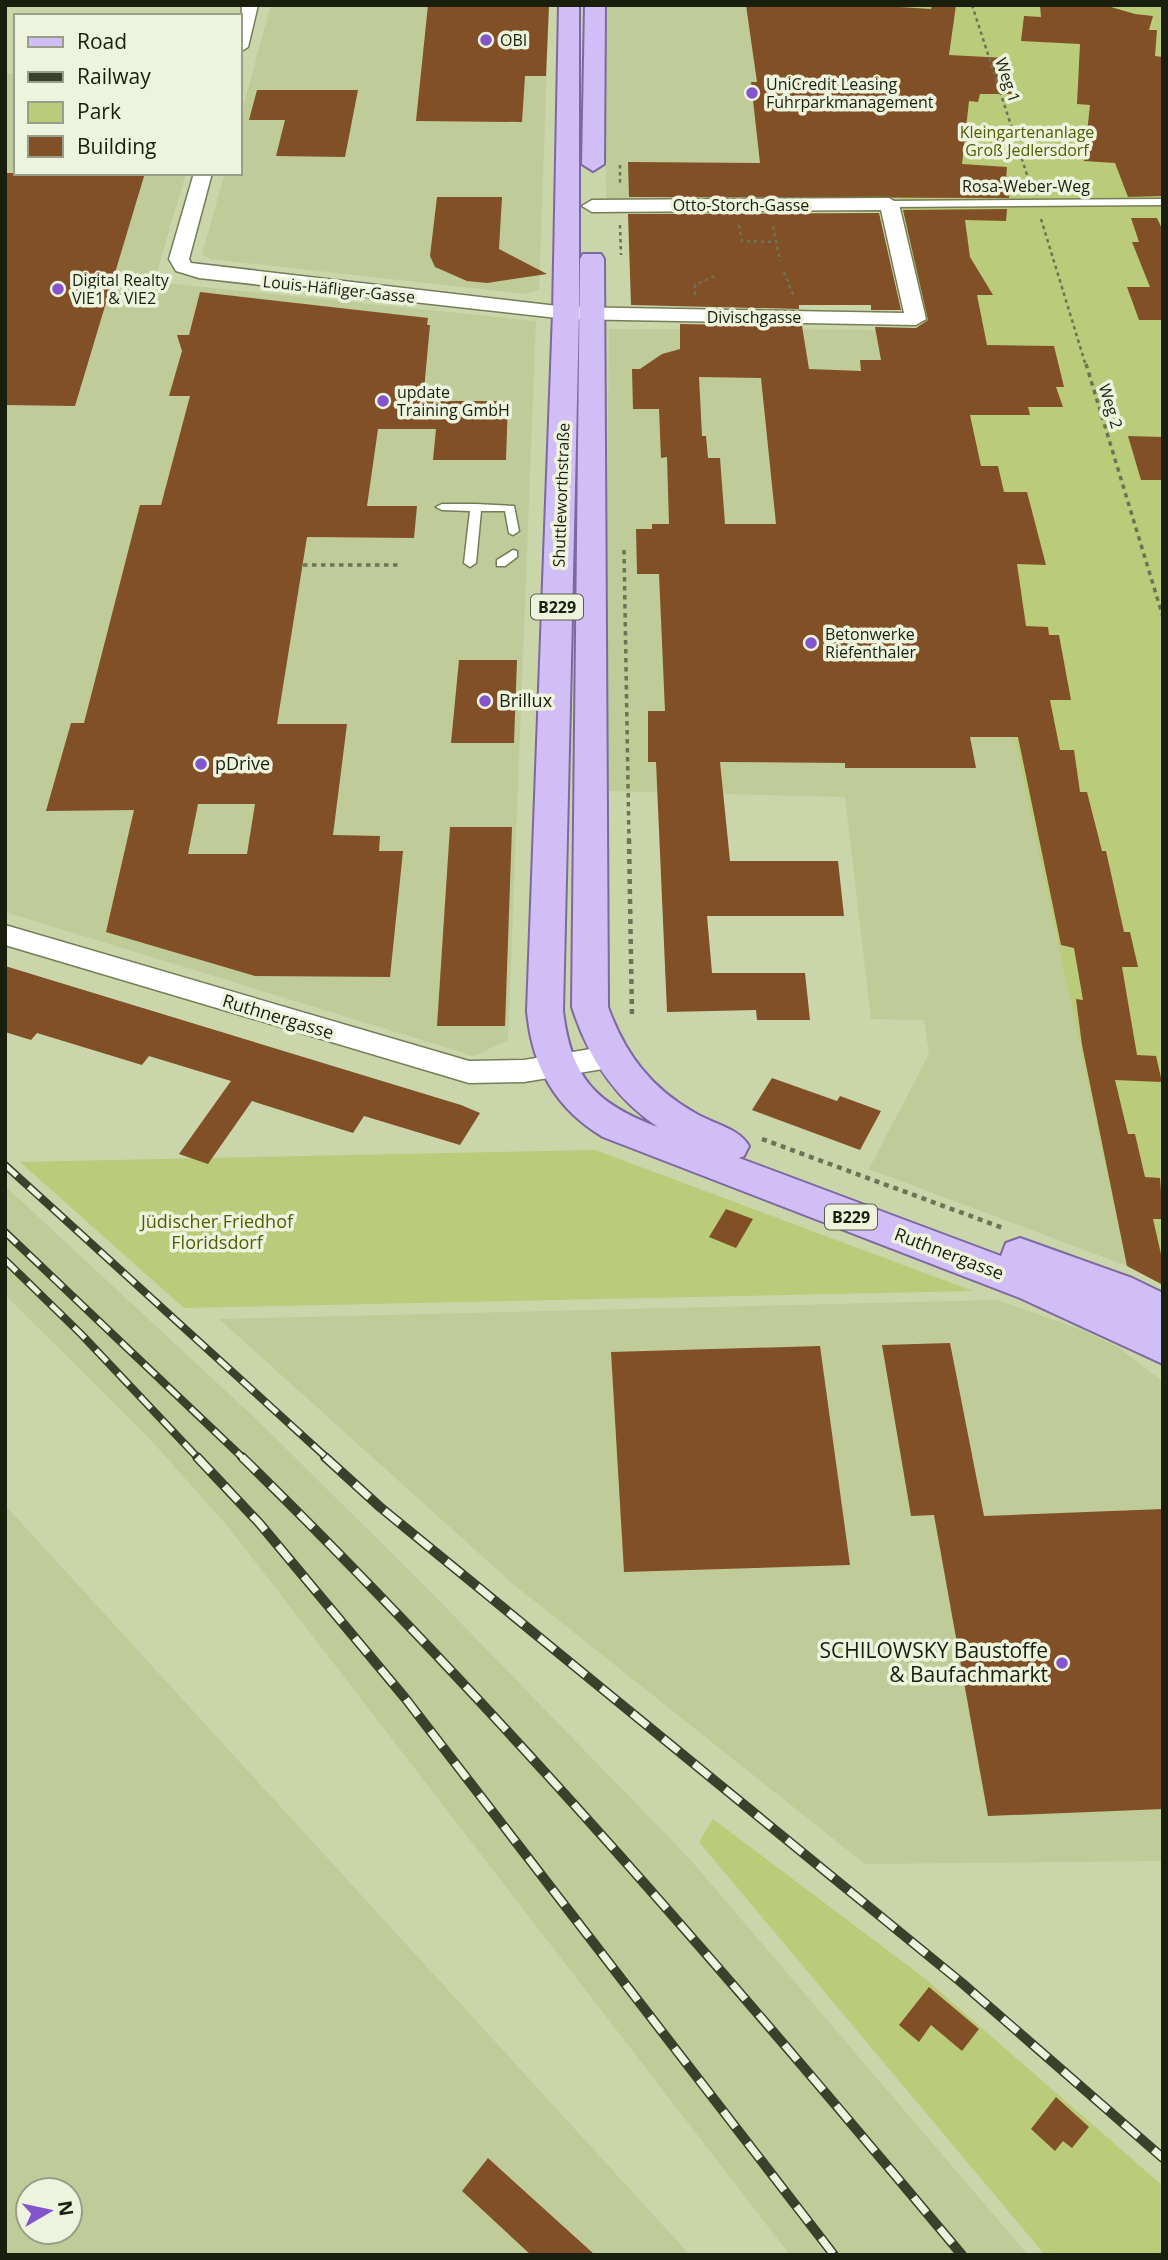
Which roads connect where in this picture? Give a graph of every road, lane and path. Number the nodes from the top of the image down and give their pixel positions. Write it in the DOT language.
graph roads {
  1 [pos="250,5"];
  2 [pos="569,5"];
  3 [pos="595,5"];
  4 [pos="972,5"];
  5 [pos="568,36"];
  6 [pos="595,36"];
  7 [pos="242,39"];
  8 [pos="620,156"];
  9 [pos="202,175"];
  10 [pos="1035,202"];
  11 [pos="1163,202"];
  12 [pos="772,204"];
  13 [pos="889,204"];
  14 [pos="621,205"];
  15 [pos="734,205"];
  16 [pos="592,206"];
  17 [pos="774,242"];
  18 [pos="621,261"];
  19 [pos="779,261"];
  20 [pos="579,314"];
  21 [pos="442,507"];
  22 [pos="476,507"];
  23 [pos="513,531"];
  24 [pos="624,541"];
  25 [pos="513,554"];
  26 [pos="470,563"];
  27 [pos="501,563"];
  28 [pos="303,565"];
  29 [pos="398,565"];
  30 [pos="1163,617"];
  31 [pos="5,935"];
  32 [pos="633,1023"];
  33 [pos="609,1057"];
  34 [pos="555,1068"];
  35 [pos="754,1136"];
  36 [pos="1010,1231"];
  37 [pos="1163,1312"];
  38 [pos="1163,1348"];
  1 -- 7 [label="street"];
  2 -- 5 [label="main road, Shuttleworthstraße / B229"];
  3 -- 6 [label="main road, Shuttleworthstraße / B229"];
  4 -- 10 [label="path, Weg 1"];
  5 -- 6 [label="main road"];
  5 -- 20 [label="main road, Shuttleworthstraße / B229"];
  6 -- 16 [label="main road, Shuttleworthstraße / B229"];
  8 -- 14 [label="path"];
  9 -- 20 [label="street, Louis-Häfliger-Gasse"];
  10 -- 11 [label="lane, Rosa-Weber-Weg"];
  10 -- 13 [label="lane, Rosa-Weber-Weg"];
  10 -- 30 [label="path, Weg 2"];
  12 -- 13 [label="street, Otto-Storch-Gasse"];
  12 -- 15 [label="street, Otto-Storch-Gasse"];
  12 -- 17 [label="path"];
  13 -- 20 [label="street, Divischgasse"];
  14 -- 15 [label="street, Otto-Storch-Gasse"];
  14 -- 16 [label="street, Otto-Storch-Gasse"];
  14 -- 18 [label="path"];
  15 -- 17 [label="path"];
  16 -- 20 [label="main road, Shuttleworthstraße / B229"];
  17 -- 19 [label="path"];
  20 -- 33 [label="main road, Shuttleworthstraße / B229"];
  20 -- 34 [label="main road, Shuttleworthstraße / B229"];
  21 -- 22 [label="lane"];
  22 -- 23 [label="lane"];
  22 -- 26 [label="lane"];
  24 -- 32 [label="path"];
  25 -- 27 [label="lane"];
  28 -- 29 [label="path"];
  31 -- 34 [label="street, Ruthnergasse"];
  33 -- 34 [label="street, Ruthnergasse"];
  33 -- 37 [label="main road, Ruthnergasse / B229"];
  34 -- 38 [label="main road, Ruthnergasse / B229"];
  35 -- 36 [label="path"];
}
